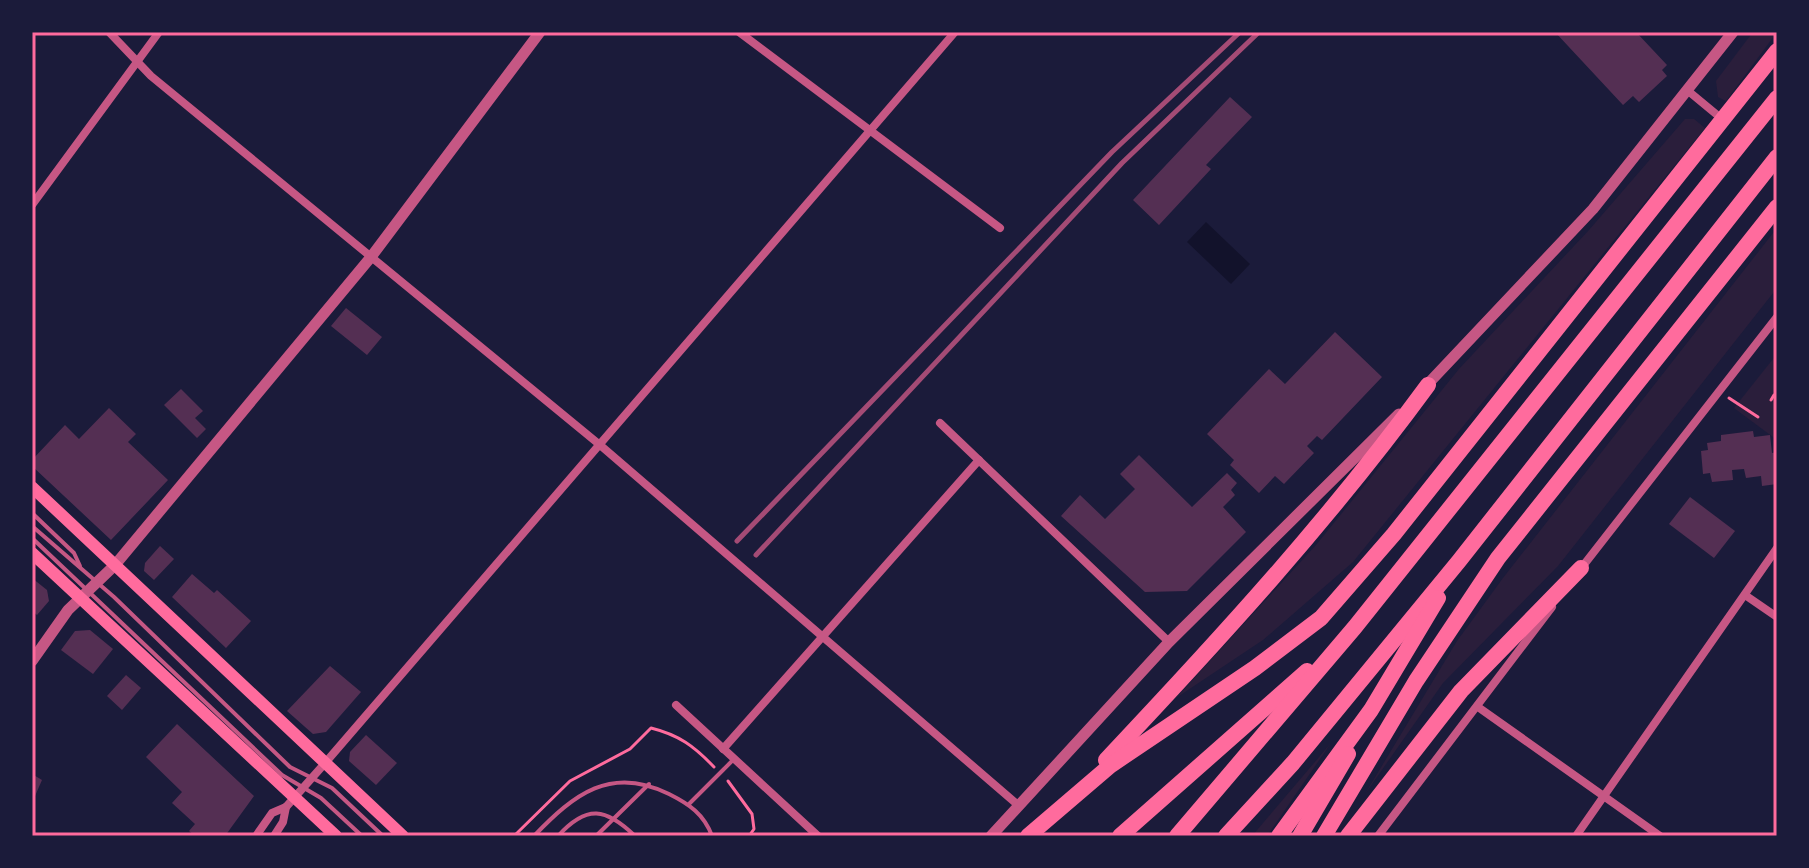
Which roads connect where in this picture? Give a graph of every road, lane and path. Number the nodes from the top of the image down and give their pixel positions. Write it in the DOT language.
graph roads {
  1 [pos="109,32"];
  2 [pos="159,32"];
  3 [pos="540,32"];
  4 [pos="739,32"];
  5 [pos="955,32"];
  6 [pos="1733,32"];
  7 [pos="1777,51"];
  8 [pos="137,60"];
  9 [pos="1687,90"];
  10 [pos="1775,101"];
  11 [pos="1716,114"];
  12 [pos="868,129"];
  13 [pos="1777,157"];
  14 [pos="32,205"];
  15 [pos="1774,211"];
  16 [pos="1000,228"];
  17 [pos="371,257"];
  18 [pos="1777,317"];
  19 [pos="1428,385"];
  20 [pos="1719,392"];
  21 [pos="1774,395"];
  22 [pos="1771,400"];
  23 [pos="1758,417"];
  24 [pos="940,423"];
  25 [pos="600,445"];
  26 [pos="979,460"];
  27 [pos="32,487"];
  28 [pos="32,513"];
  29 [pos="32,526"];
  30 [pos="32,538"];
  31 [pos="1777,548"];
  32 [pos="32,553"];
  33 [pos="1459,561"];
  34 [pos="115,565"];
  35 [pos="81,568"];
  36 [pos="1581,568"];
  37 [pos="89,590"];
  38 [pos="1745,595"];
  39 [pos="1777,617"];
  40 [pos="1355,627"];
  41 [pos="823,636"];
  42 [pos="1169,642"];
  43 [pos="32,661"];
  44 [pos="676,705"];
  45 [pos="1478,707"];
  46 [pos="1371,710"];
  47 [pos="723,749"];
  48 [pos="734,759"];
  49 [pos="326,762"];
  50 [pos="312,777"];
  51 [pos="649,784"];
  52 [pos="304,787"];
  53 [pos="1073,795"];
  54 [pos="1603,796"];
  55 [pos="290,802"];
  56 [pos="689,804"];
  57 [pos="1018,805"];
  58 [pos="1157,805"];
  59 [pos="617,819"];
  60 [pos="1182,830"];
  61 [pos="256,836"];
  62 [pos="274,836"];
  63 [pos="336,836"];
  64 [pos="362,836"];
  65 [pos="383,836"];
  66 [pos="403,836"];
  67 [pos="534,836"];
  68 [pos="558,836"];
  69 [pos="596,836"];
  70 [pos="634,836"];
  71 [pos="712,836"];
  72 [pos="818,836"];
  73 [pos="991,836"];
  74 [pos="1028,836"];
  75 [pos="1120,836"];
  76 [pos="1134,836"];
  77 [pos="1226,836"];
  78 [pos="1279,836"];
  79 [pos="1300,836"];
  80 [pos="1324,836"];
  81 [pos="1348,836"];
  82 [pos="1378,836"];
  83 [pos="1576,836"];
  84 [pos="1660,836"];
  1 -- 8 [label="street"];
  2 -- 8 [label="street"];
  3 -- 17 [label="street"];
  4 -- 12 [label="street"];
  5 -- 12 [label="street"];
  6 -- 9 [label="street"];
  7 -- 53 [label="highway"];
  8 -- 14 [label="street"];
  8 -- 17 [label="street"];
  9 -- 11 [label="street"];
  9 -- 19 [label="street"];
  10 -- 40 [label="highway"];
  12 -- 16 [label="street"];
  12 -- 25 [label="street"];
  13 -- 33 [label="highway"];
  15 -- 80 [label="highway"];
  17 -- 25 [label="street"];
  17 -- 34 [label="street"];
  18 -- 20 [label="street"];
  19 -- 42 [label="street"];
  19 -- 53 [label="highway"];
  20 -- 23 [label="path"];
  20 -- 36 [label="street"];
  21 -- 22 [label="path"];
  24 -- 26 [label="street"];
  25 -- 41 [label="street"];
  25 -- 49 [label="street"];
  26 -- 41 [label="street"];
  26 -- 42 [label="street"];
  27 -- 34 [label="main road"];
  28 -- 35 [label="lane"];
  29 -- 35 [label="lane"];
  30 -- 37 [label="lane"];
  31 -- 38 [label="street"];
  32 -- 37 [label="main road"];
  33 -- 46 [label="highway"];
  33 -- 77 [label="highway"];
  34 -- 37 [label="street"];
  34 -- 49 [label="main road"];
  35 -- 37 [label="lane"];
  36 -- 45 [label="street"];
  36 -- 81 [label="highway"];
  37 -- 43 [label="street"];
  37 -- 50 [label="lane"];
  37 -- 52 [label="lane"];
  37 -- 55 [label="main road"];
  38 -- 39 [label="street"];
  38 -- 54 [label="street"];
  40 -- 58 [label="highway"];
  40 -- 60 [label="highway"];
  41 -- 47 [label="street"];
  41 -- 57 [label="street"];
  42 -- 57 [label="street"];
  44 -- 47 [label="street"];
  45 -- 54 [label="street"];
  45 -- 82 [label="street"];
  46 -- 78 [label="highway"];
  46 -- 79 [label="highway"];
  47 -- 48 [label="street"];
  48 -- 56 [label="lane"];
  48 -- 72 [label="street"];
  49 -- 50 [label="street"];
  49 -- 66 [label="main road"];
  50 -- 52 [label="street"];
  50 -- 65 [label="lane"];
  51 -- 56 [label="lane"];
  51 -- 59 [label="lane"];
  51 -- 67 [label="lane"];
  52 -- 55 [label="street"];
  52 -- 64 [label="lane"];
  53 -- 74 [label="highway"];
  54 -- 83 [label="street"];
  54 -- 84 [label="street"];
  55 -- 61 [label="street"];
  55 -- 62 [label="street"];
  55 -- 63 [label="main road"];
  56 -- 71 [label="lane"];
  57 -- 73 [label="street"];
  58 -- 75 [label="highway"];
  58 -- 76 [label="highway"];
  59 -- 68 [label="lane"];
  59 -- 69 [label="lane"];
  59 -- 70 [label="lane"];
}
